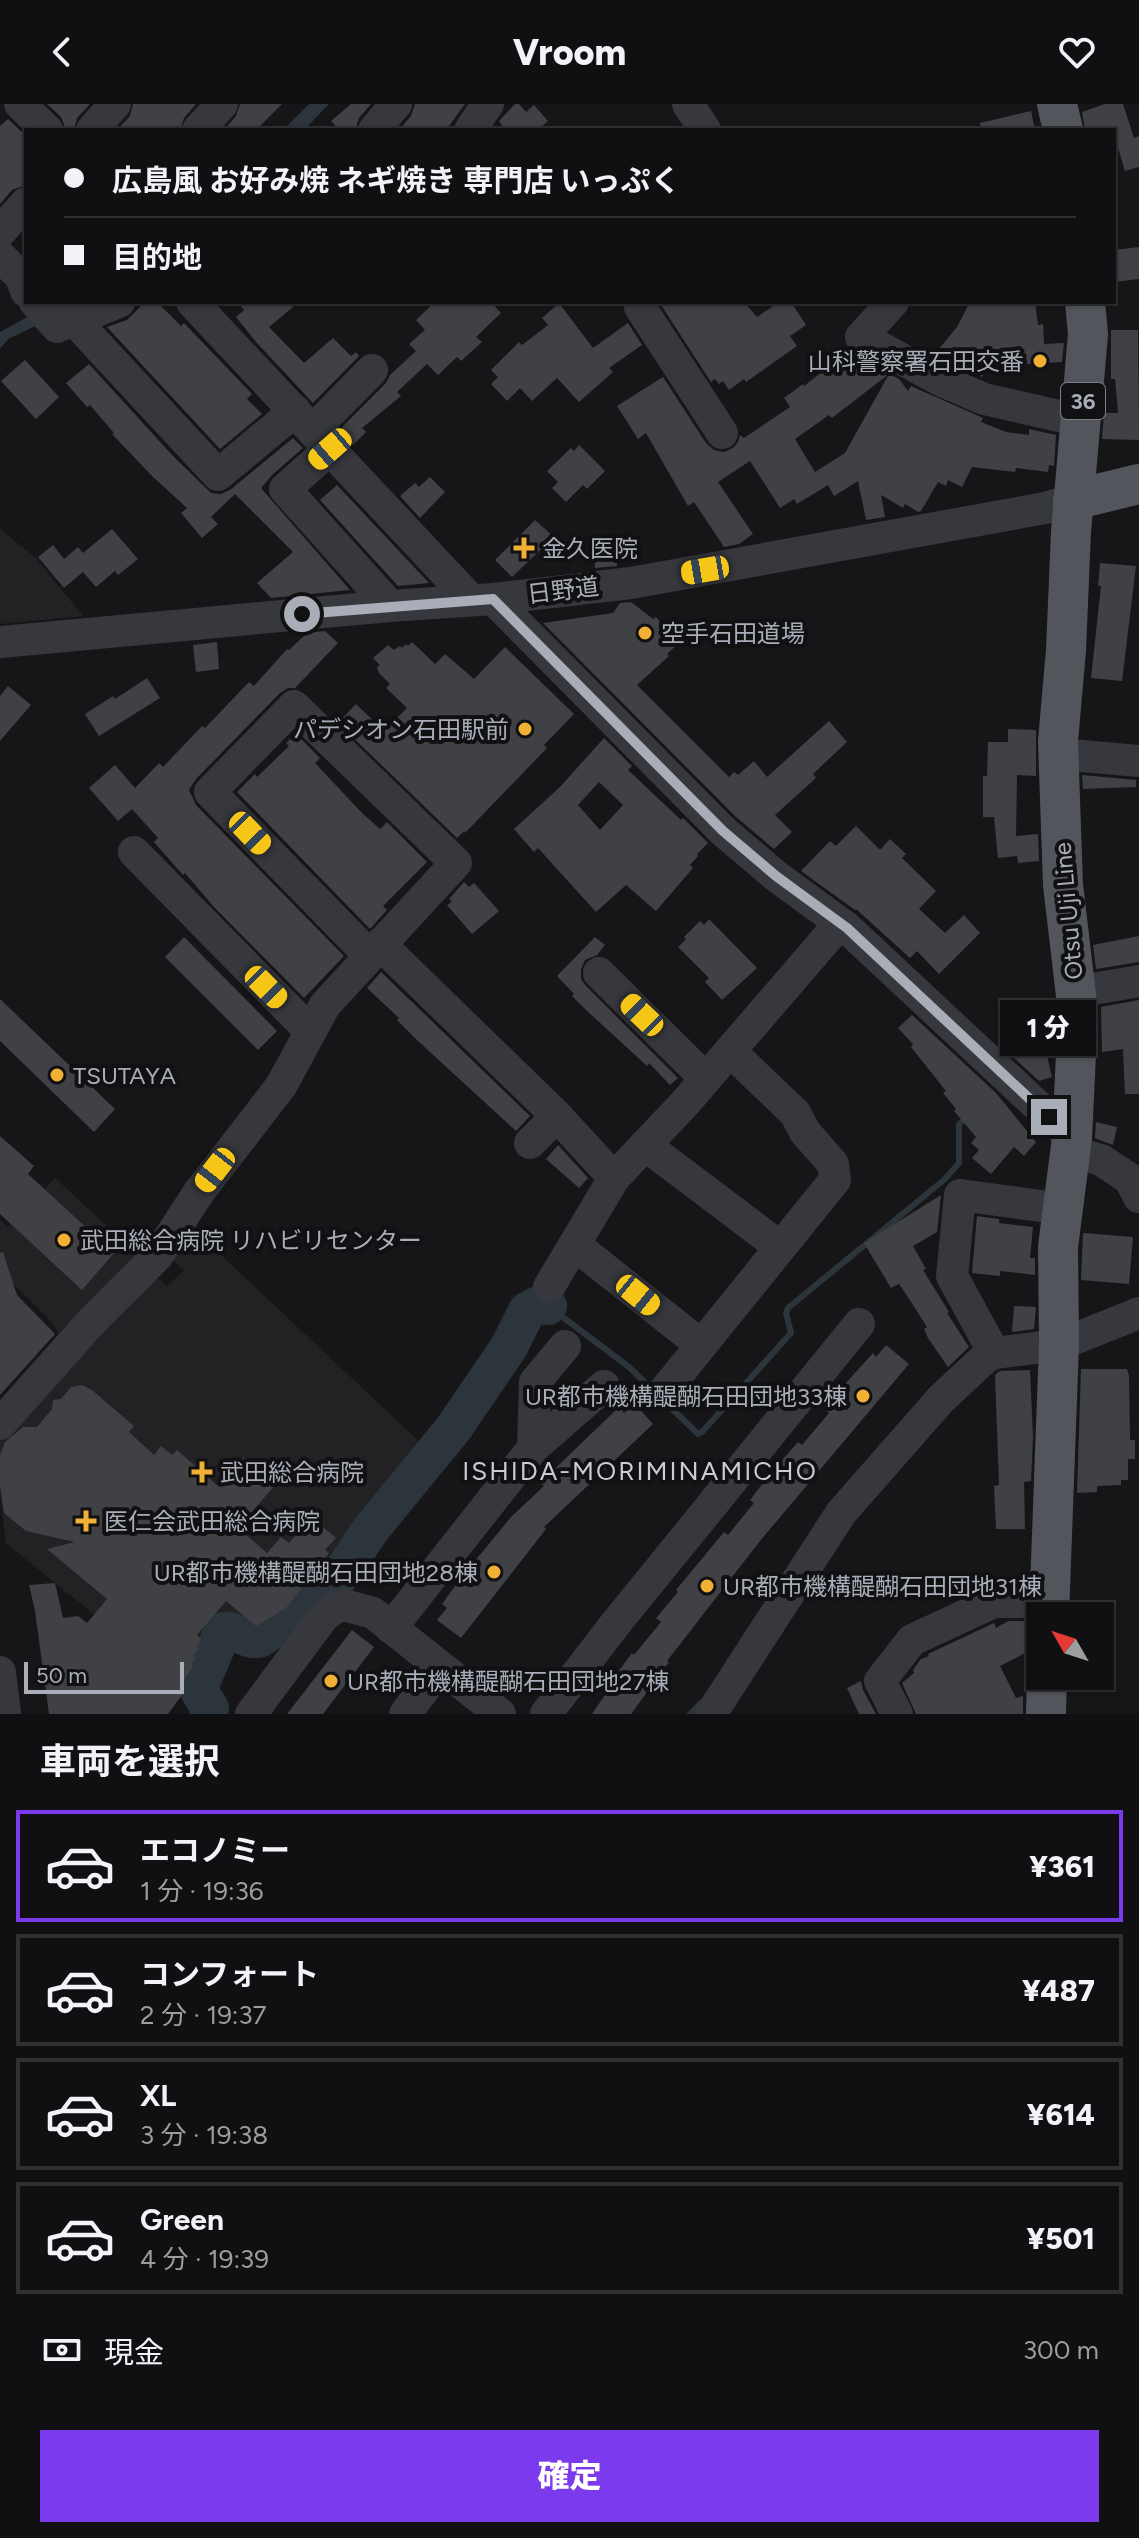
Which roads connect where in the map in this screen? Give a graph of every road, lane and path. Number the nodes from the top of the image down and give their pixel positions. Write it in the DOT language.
graph roads {
  1 [pos="8,104"];
  2 [pos="20,104"];
  3 [pos="115,104"];
  4 [pos="222,104"];
  5 [pos="396,104"];
  6 [pos="488,104"];
  7 [pos="688,104"];
  8 [pos="1057,104"];
  9 [pos="0,113"];
  10 [pos="45,128"];
  11 [pos="94,128"];
  12 [pos="200,128"];
  13 [pos="376,128"];
  14 [pos="471,128"];
  15 [pos="704,128"];
  16 [pos="1063,128"];
  17 [pos="24,205"];
  18 [pos="0,232"];
  19 [pos="0,256"];
  20 [pos="24,285"];
  21 [pos="108,304"];
  22 [pos="891,304"];
  23 [pos="1085,304"];
  24 [pos="203,305"];
  25 [pos="640,307"];
  26 [pos="54,314"];
  27 [pos="372,370"];
  28 [pos="1081,421"];
  29 [pos="313,430"];
  30 [pos="722,433"];
  31 [pos="1139,484"];
  32 [pos="1073,500"];
  33 [pos="482,599"];
  34 [pos="390,606"];
  35 [pos="0,642"];
  36 [pos="1059,754"];
  37 [pos="1139,761"];
  38 [pos="134,852"];
  39 [pos="840,923"];
  40 [pos="375,949"];
  41 [pos="599,973"];
  42 [pos="1139,981"];
  43 [pos="1076,992"];
  44 [pos="310,1031"];
  45 [pos="730,1051"];
  46 [pos="705,1078"];
  47 [pos="557,1116"];
  48 [pos="530,1143"];
  49 [pos="1071,1144"];
  50 [pos="645,1145"];
  51 [pos="614,1178"];
  52 [pos="1139,1197"];
  53 [pos="1063,1209"];
  54 [pos="575,1245"];
  55 [pos="780,1247"];
  56 [pos="549,1287"];
  57 [pos="1139,1313"];
  58 [pos="859,1324"];
  59 [pos="701,1345"];
  60 [pos="1059,1345"];
  61 [pos="565,1346"];
  62 [pos="994,1353"];
  63 [pos="604,1386"];
  64 [pos="662,1394"];
  65 [pos="0,1424"];
  66 [pos="533,1448"];
  67 [pos="1049,1602"];
  68 [pos="1026,1606"];
  69 [pos="391,1628"];
  70 [pos="440,1668"];
  71 [pos="0,1672"];
  72 [pos="1047,1690"];
  73 [pos="5,1714"];
  74 [pos="251,1714"];
  75 [pos="405,1714"];
  76 [pos="500,1714"];
  77 [pos="546,1714"];
  78 [pos="711,1714"];
  79 [pos="897,1714"];
  80 [pos="1046,1714"];
  1 -- 9 [label="street"];
  2 -- 10 [label="street"];
  3 -- 11 [label="street"];
  4 -- 12 [label="street"];
  5 -- 13 [label="street"];
  6 -- 14 [label="street"];
  7 -- 15 [label="street"];
  8 -- 16 [label="main road"];
  17 -- 18 [label="street"];
  19 -- 20 [label="street"];
  21 -- 26 [label="street"];
  22 -- 28 [label="street"];
  23 -- 28 [label="main road, Otsu Uji Line / 36"];
  24 -- 29 [label="street"];
  25 -- 30 [label="street"];
  26 -- 29 [label="street"];
  27 -- 29 [label="street"];
  28 -- 32 [label="main road, Otsu Uji Line / 36"];
  29 -- 33 [label="street"];
  29 -- 34 [label="street"];
  31 -- 32 [label="main road"];
  32 -- 33 [label="street, 日野道"];
  32 -- 36 [label="main road, Otsu Uji Line / 36"];
  33 -- 34 [label="street, 日野道"];
  33 -- 39 [label="street"];
  34 -- 35 [label="street, 日野道"];
  36 -- 37 [label="street"];
  36 -- 43 [label="main road, Otsu Uji Line / 36"];
  38 -- 44 [label="street"];
  39 -- 45 [label="street"];
  39 -- 49 [label="street"];
  40 -- 40 [label="street"];
  40 -- 44 [label="street"];
  40 -- 47 [label="street"];
  41 -- 46 [label="street"];
  42 -- 43 [label="street"];
  43 -- 49 [label="main road, Otsu Uji Line / 36"];
  44 -- 65 [label="street"];
  45 -- 46 [label="street"];
  45 -- 55 [label="street"];
  46 -- 50 [label="street"];
  47 -- 48 [label="street"];
  47 -- 51 [label="street"];
  49 -- 52 [label="street"];
  49 -- 53 [label="main road, Otsu Uji Line / 36"];
  50 -- 51 [label="street"];
  50 -- 55 [label="street"];
  51 -- 54 [label="street"];
  53 -- 60 [label="main road, Otsu Uji Line / 36"];
  53 -- 62 [label="street"];
  54 -- 56 [label="street"];
  54 -- 59 [label="street"];
  55 -- 59 [label="street"];
  57 -- 60 [label="street"];
  58 -- 77 [label="street"];
  59 -- 64 [label="street"];
  60 -- 62 [label="street"];
  60 -- 67 [label="main road, Otsu Uji Line / 36"];
  61 -- 66 [label="street"];
  62 -- 78 [label="street"];
  63 -- 66 [label="street"];
  66 -- 69 [label="street"];
  68 -- 79 [label="street"];
  69 -- 70 [label="street"];
  69 -- 74 [label="street"];
  70 -- 75 [label="street"];
  70 -- 76 [label="street"];
  71 -- 73 [label="street"];
  72 -- 80 [label="main road"];
}
